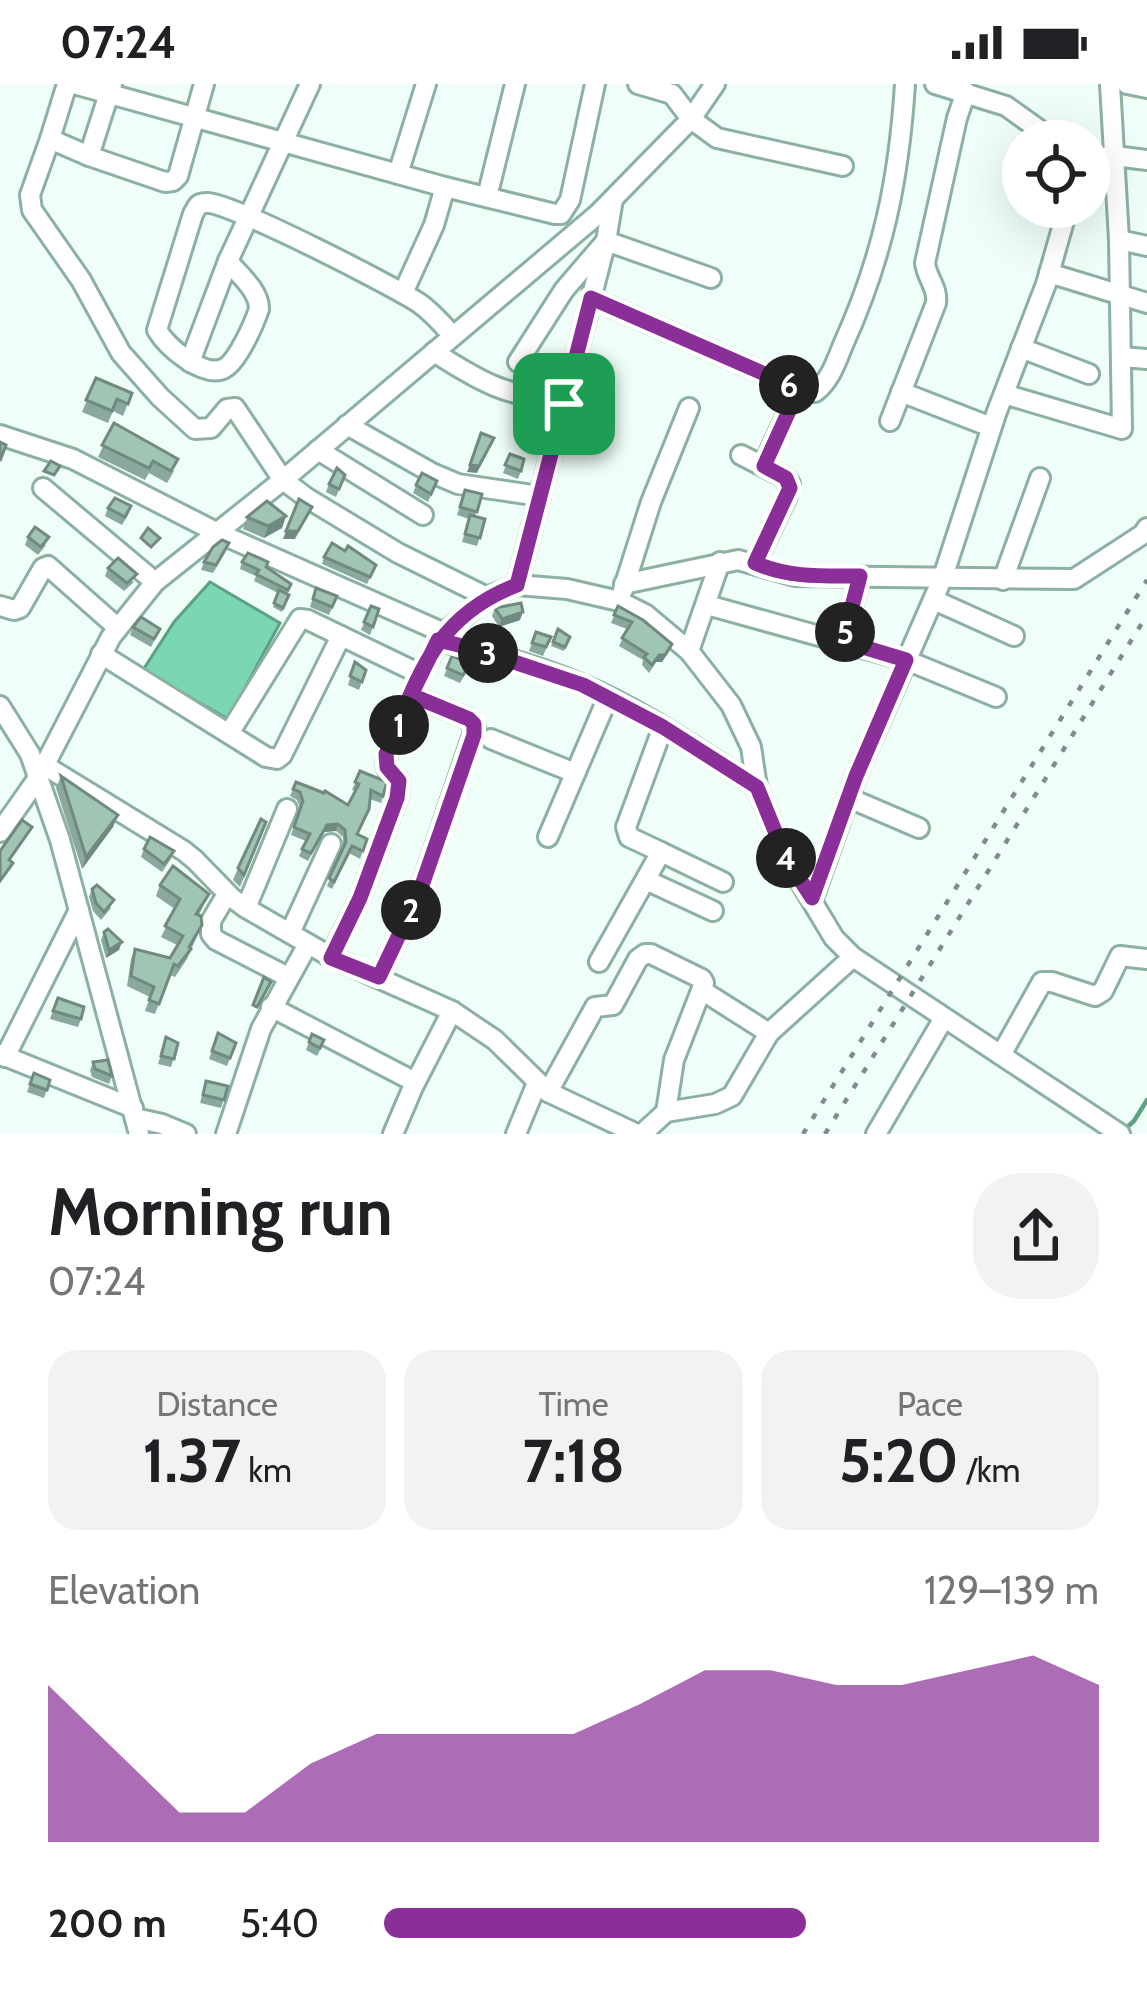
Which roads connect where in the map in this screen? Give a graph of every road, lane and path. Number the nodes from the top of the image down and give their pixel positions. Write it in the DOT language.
graph roads {
  1 [pos="71,84"];
  2 [pos="204,84"];
  3 [pos="310,84"];
  4 [pos="426,84"];
  5 [pos="515,84"];
  6 [pos="595,84"];
  7 [pos="638,84"];
  8 [pos="715,84"];
  9 [pos="905,84"];
  10 [pos="935,84"];
  11 [pos="1110,84"];
  12 [pos="1127,84"];
  13 [pos="110,88"];
  14 [pos="1147,88"];
  15 [pos="673,89"];
  16 [pos="966,92"];
  17 [pos="195,118"];
  18 [pos="691,119"];
  19 [pos="1026,120"];
  20 [pos="50,139"];
  21 [pos="284,142"];
  22 [pos="89,156"];
  23 [pos="1110,156"];
  24 [pos="1115,156"];
  25 [pos="1147,160"];
  26 [pos="842,166"];
  27 [pos="398,174"];
  28 [pos="445,188"];
  29 [pos="487,197"];
  30 [pos="613,199"];
  31 [pos="248,217"];
  32 [pos="1062,228"];
  33 [pos="1119,240"];
  34 [pos="605,241"];
  35 [pos="1147,246"];
  36 [pos="228,261"];
  37 [pos="1049,273"];
  38 [pos="711,278"];
  39 [pos="403,293"];
  40 [pos="1120,296"];
  41 [pos="591,298"];
  42 [pos="1147,303"];
  43 [pos="453,335"];
  44 [pos="1022,348"];
  45 [pos="434,352"];
  46 [pos="1122,357"];
  47 [pos="1147,359"];
  48 [pos="190,362"];
  49 [pos="518,362"];
  50 [pos="1089,374"];
  51 [pos="799,389"];
  52 [pos="901,392"];
  53 [pos="1004,394"];
  54 [pos="564,404"];
  55 [pos="689,408"];
  56 [pos="890,421"];
  57 [pos="347,424"];
  58 [pos="991,427"];
  59 [pos="0,435"];
  60 [pos="318,450"];
  61 [pos="741,455"];
  62 [pos="764,466"];
  63 [pos="1040,478"];
  64 [pos="283,480"];
  65 [pos="43,488"];
  66 [pos="539,496"];
  67 [pos="424,514"];
  68 [pos="1147,527"];
  69 [pos="216,532"];
  70 [pos="720,562"];
  71 [pos="755,563"];
  72 [pos="860,576"];
  73 [pos="943,577"];
  74 [pos="1003,580"];
  75 [pos="155,582"];
  76 [pos="517,585"];
  77 [pos="622,593"];
  78 [pos="487,597"];
  79 [pos="934,600"];
  80 [pos="707,605"];
  81 [pos="0,606"];
  82 [pos="118,628"];
  83 [pos="341,636"];
  84 [pos="1014,636"];
  85 [pos="441,637"];
  86 [pos="843,641"];
  87 [pos="689,651"];
  88 [pos="101,655"];
  89 [pos="906,660"];
  90 [pos="420,674"];
  91 [pos="411,695"];
  92 [pos="608,697"];
  93 [pos="996,697"];
  94 [pos="0,706"];
  95 [pos="663,727"];
  96 [pos="230,732"];
  97 [pos="491,739"];
  98 [pos="41,772"];
  99 [pos="575,773"];
  100 [pos="757,787"];
  101 [pos="849,798"];
  102 [pos="286,809"];
  103 [pos="919,828"];
  104 [pos="0,832"];
  105 [pos="548,837"];
  106 [pos="331,844"];
  107 [pos="662,852"];
  108 [pos="646,880"];
  109 [pos="723,883"];
  110 [pos="227,894"];
  111 [pos="812,898"];
  112 [pos="246,908"];
  113 [pos="79,910"];
  114 [pos="713,911"];
  115 [pos="290,933"];
  116 [pos="308,944"];
  117 [pos="853,957"];
  118 [pos="331,958"];
  119 [pos="1147,959"];
  120 [pos="599,962"];
  121 [pos="288,977"];
  122 [pos="379,977"];
  123 [pos="703,991"];
  124 [pos="272,1007"];
  125 [pos="452,1012"];
  126 [pos="944,1018"];
  127 [pos="769,1033"];
  128 [pos="1001,1055"];
  129 [pos="2,1056"];
  130 [pos="415,1082"];
  131 [pos="543,1088"];
  132 [pos="665,1112"];
  133 [pos="136,1120"];
  134 [pos="1119,1133"];
  135 [pos="186,1134"];
  136 [pos="226,1134"];
  137 [pos="393,1134"];
  138 [pos="516,1134"];
  139 [pos="640,1134"];
  140 [pos="875,1134"];
  1 -- 13 [label="street"];
  1 -- 20 [label="street"];
  2 -- 17 [label="street"];
  3 -- 21 [label="street"];
  4 -- 27 [label="street"];
  5 -- 29 [label="street"];
  6 -- 29 [label="street"];
  7 -- 15 [label="street"];
  8 -- 18 [label="street"];
  9 -- 51 [label="street"];
  10 -- 16 [label="street"];
  11 -- 24 [label="street"];
  12 -- 14 [label="street"];
  13 -- 17 [label="street"];
  13 -- 22 [label="street"];
  15 -- 18 [label="street"];
  16 -- 19 [label="street"];
  16 -- 52 [label="street"];
  17 -- 21 [label="street"];
  17 -- 22 [label="street"];
  18 -- 26 [label="street"];
  18 -- 30 [label="street"];
  20 -- 22 [label="street"];
  20 -- 64 [label="street"];
  21 -- 27 [label="street"];
  21 -- 31 [label="street"];
  23 -- 24 [label="street"];
  24 -- 25 [label="street"];
  24 -- 33 [label="street"];
  27 -- 28 [label="street"];
  28 -- 29 [label="street"];
  28 -- 39 [label="street"];
  30 -- 34 [label="street"];
  30 -- 43 [label="street"];
  31 -- 36 [label="street"];
  31 -- 39 [label="street"];
  31 -- 48 [label="street"];
  32 -- 37 [label="street"];
  33 -- 35 [label="street"];
  33 -- 40 [label="street"];
  34 -- 38 [label="street"];
  34 -- 41 [label="street"];
  34 -- 49 [label="street"];
  36 -- 48 [label="street"];
  36 -- 48 [label="street"];
  37 -- 40 [label="street"];
  37 -- 44 [label="street"];
  39 -- 43 [label="street"];
  40 -- 42 [label="street"];
  40 -- 46 [label="street"];
  41 -- 51 [label="street"];
  41 -- 54 [label="street"];
  43 -- 45 [label="street"];
  44 -- 50 [label="street"];
  44 -- 53 [label="street"];
  45 -- 54 [label="street"];
  45 -- 57 [label="street"];
  46 -- 47 [label="street"];
  46 -- 53 [label="street"];
  51 -- 62 [label="street"];
  52 -- 56 [label="street"];
  52 -- 58 [label="street"];
  53 -- 58 [label="street"];
  54 -- 66 [label="street"];
  55 -- 77 [label="street"];
  57 -- 60 [label="street"];
  57 -- 66 [label="street"];
  58 -- 73 [label="street"];
  59 -- 69 [label="street"];
  60 -- 64 [label="street"];
  60 -- 67 [label="street"];
  61 -- 62 [label="street"];
  62 -- 71 [label="street"];
  63 -- 74 [label="street"];
  64 -- 69 [label="street"];
  64 -- 78 [label="street"];
  65 -- 75 [label="street"];
  66 -- 76 [label="street"];
  68 -- 74 [label="street"];
  69 -- 75 [label="street"];
  69 -- 85 [label="street"];
  70 -- 71 [label="street"];
  70 -- 77 [label="street"];
  70 -- 80 [label="street"];
  71 -- 72 [label="street"];
  72 -- 73 [label="street"];
  72 -- 86 [label="street"];
  73 -- 74 [label="street"];
  73 -- 79 [label="street"];
  75 -- 82 [label="street"];
  76 -- 77 [label="street"];
  76 -- 78 [label="street"];
  77 -- 87 [label="street"];
  78 -- 85 [label="street"];
  79 -- 84 [label="street"];
  79 -- 89 [label="street"];
  80 -- 86 [label="street"];
  80 -- 87 [label="street"];
  81 -- 82 [label="street"];
  82 -- 88 [label="street"];
  83 -- 90 [label="street"];
  83 -- 96 [label="street"];
  83 -- 96 [label="street"];
  85 -- 90 [label="street"];
  85 -- 92 [label="street"];
  86 -- 89 [label="street"];
  87 -- 100 [label="street"];
  88 -- 96 [label="street"];
  88 -- 98 [label="street"];
  89 -- 93 [label="street"];
  89 -- 101 [label="street"];
  90 -- 91 [label="street"];
  91 -- 118 [label="street"];
  91 -- 122 [label="street"];
  92 -- 95 [label="street"];
  92 -- 99 [label="street"];
  94 -- 98 [label="street"];
  95 -- 100 [label="street"];
  95 -- 107 [label="street"];
  97 -- 99 [label="street"];
  98 -- 104 [label="street"];
  98 -- 110 [label="street"];
  98 -- 113 [label="street"];
  99 -- 105 [label="street"];
  100 -- 111 [label="street"];
  101 -- 103 [label="street"];
  101 -- 111 [label="street"];
  102 -- 112 [label="street"];
  106 -- 115 [label="street"];
  107 -- 108 [label="street"];
  107 -- 109 [label="street"];
  108 -- 114 [label="street"];
  108 -- 120 [label="street"];
  110 -- 112 [label="street"];
  110 -- 121 [label="street"];
  111 -- 117 [label="street"];
  112 -- 115 [label="street"];
  113 -- 129 [label="street"];
  113 -- 133 [label="street"];
  115 -- 116 [label="street"];
  116 -- 118 [label="street"];
  116 -- 121 [label="street"];
  117 -- 126 [label="street"];
  117 -- 127 [label="street"];
  118 -- 122 [label="street"];
  119 -- 128 [label="street"];
  121 -- 124 [label="street"];
  122 -- 125 [label="street"];
  123 -- 127 [label="street"];
  123 -- 131 [label="street"];
  123 -- 132 [label="street"];
  124 -- 130 [label="street"];
  124 -- 136 [label="street"];
  125 -- 130 [label="street"];
  125 -- 131 [label="street"];
  126 -- 128 [label="street"];
  126 -- 140 [label="street"];
  127 -- 132 [label="street"];
  128 -- 134 [label="street"];
  129 -- 133 [label="street"];
  130 -- 137 [label="street"];
  131 -- 138 [label="street"];
  131 -- 139 [label="street"];
  132 -- 139 [label="street"];
  133 -- 135 [label="street"];
}
